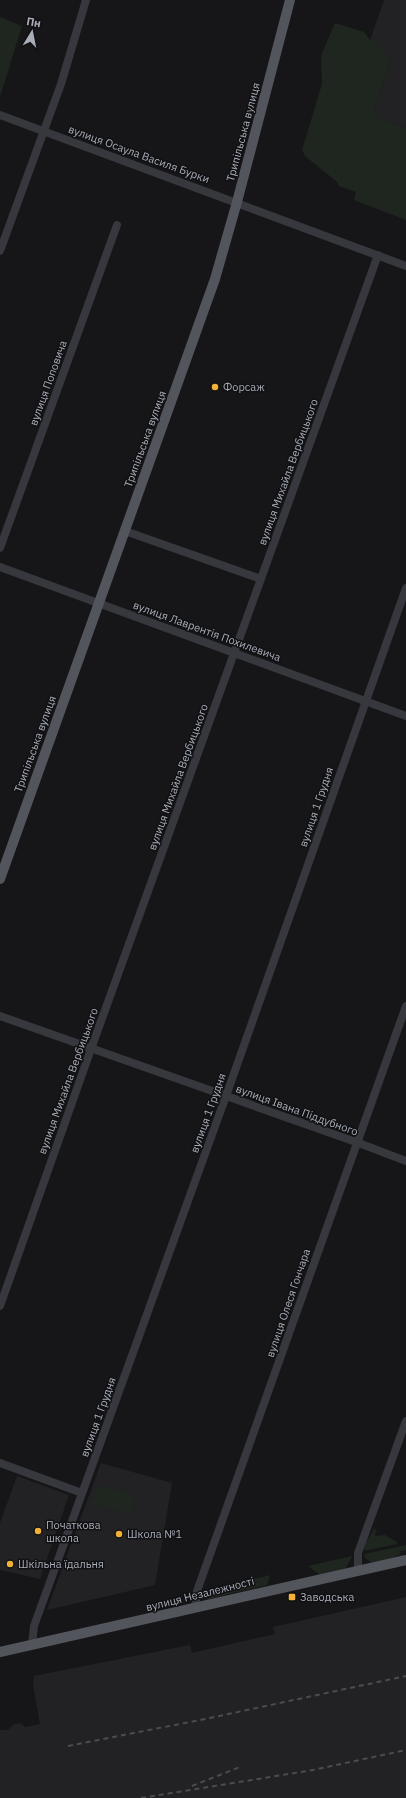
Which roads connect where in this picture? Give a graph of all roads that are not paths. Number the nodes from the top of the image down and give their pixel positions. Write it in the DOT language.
graph roads {
  1 [pos="86,0"];
  2 [pos="290,0"];
  3 [pos="0,115"];
  4 [pos="44,131"];
  5 [pos="238,202"];
  6 [pos="117,224"];
  7 [pos="0,251"];
  8 [pos="378,255"];
  9 [pos="406,266"];
  10 [pos="125,531"];
  11 [pos="0,548"];
  12 [pos="0,567"];
  13 [pos="261,579"];
  14 [pos="406,588"];
  15 [pos="99,602"];
  16 [pos="235,653"];
  17 [pos="365,701"];
  18 [pos="406,716"];
  19 [pos="0,879"];
  20 [pos="406,1006"];
  21 [pos="0,1016"];
  22 [pos="91,1049"];
  23 [pos="226,1096"];
  24 [pos="356,1142"];
  25 [pos="406,1162"];
  26 [pos="0,1306"];
  27 [pos="406,1420"];
  28 [pos="0,1463"];
  29 [pos="82,1493"];
  30 [pos="406,1560"];
  31 [pos="358,1571"];
  32 [pos="195,1608"];
  33 [pos="32,1645"];
  34 [pos="0,1652"];
  1 -- 4 [label="street"];
  2 -- 5 [label="main road, Трипільська вулиця"];
  3 -- 4 [label="street, вулиця Осаула Василя Бурки"];
  4 -- 5 [label="street, вулиця Осаула Василя Бурки"];
  4 -- 7 [label="street"];
  5 -- 8 [label="street, вулиця Осаула Василя Бурки"];
  5 -- 10 [label="main road, Трипільська вулиця"];
  6 -- 11 [label="street, вулиця Поповича"];
  8 -- 9 [label="street, вулиця Осаула Василя Бурки"];
  8 -- 13 [label="street, вулиця Михайла Вербицького"];
  10 -- 13 [label="street"];
  10 -- 15 [label="main road, Трипільська вулиця"];
  12 -- 15 [label="street, вулиця Лаврентія Похилевича"];
  13 -- 16 [label="street, вулиця Михайла Вербицького"];
  14 -- 17 [label="street, вулиця 1 Грудня"];
  15 -- 16 [label="street, вулиця Лаврентія Похилевича"];
  15 -- 19 [label="main road, Трипільська вулиця"];
  16 -- 17 [label="street, вулиця Лаврентія Похилевича"];
  16 -- 22 [label="street, вулиця Михайла Вербицького"];
  17 -- 18 [label="street, вулиця Лаврентія Похилевича"];
  17 -- 23 [label="street, вулиця 1 Грудня"];
  20 -- 24 [label="street, вулиця Олеся Гончара"];
  21 -- 22 [label="street, вулиця Івана Піддубного"];
  22 -- 23 [label="street, вулиця Івана Піддубного"];
  22 -- 26 [label="street, вулиця Михайла Вербицького"];
  23 -- 24 [label="street, вулиця Івана Піддубного"];
  23 -- 29 [label="street, вулиця 1 Грудня"];
  24 -- 25 [label="street, вулиця Івана Піддубного"];
  24 -- 32 [label="street, вулиця Олеся Гончара"];
  27 -- 31 [label="street"];
  28 -- 29 [label="street"];
  29 -- 33 [label="street, вулиця 1 Грудня"];
  30 -- 31 [label="main road, вулиця Незалежності"];
  31 -- 32 [label="main road, вулиця Незалежності"];
  32 -- 33 [label="main road, вулиця Незалежності"];
  33 -- 34 [label="main road, вулиця Незалежності"];
}
